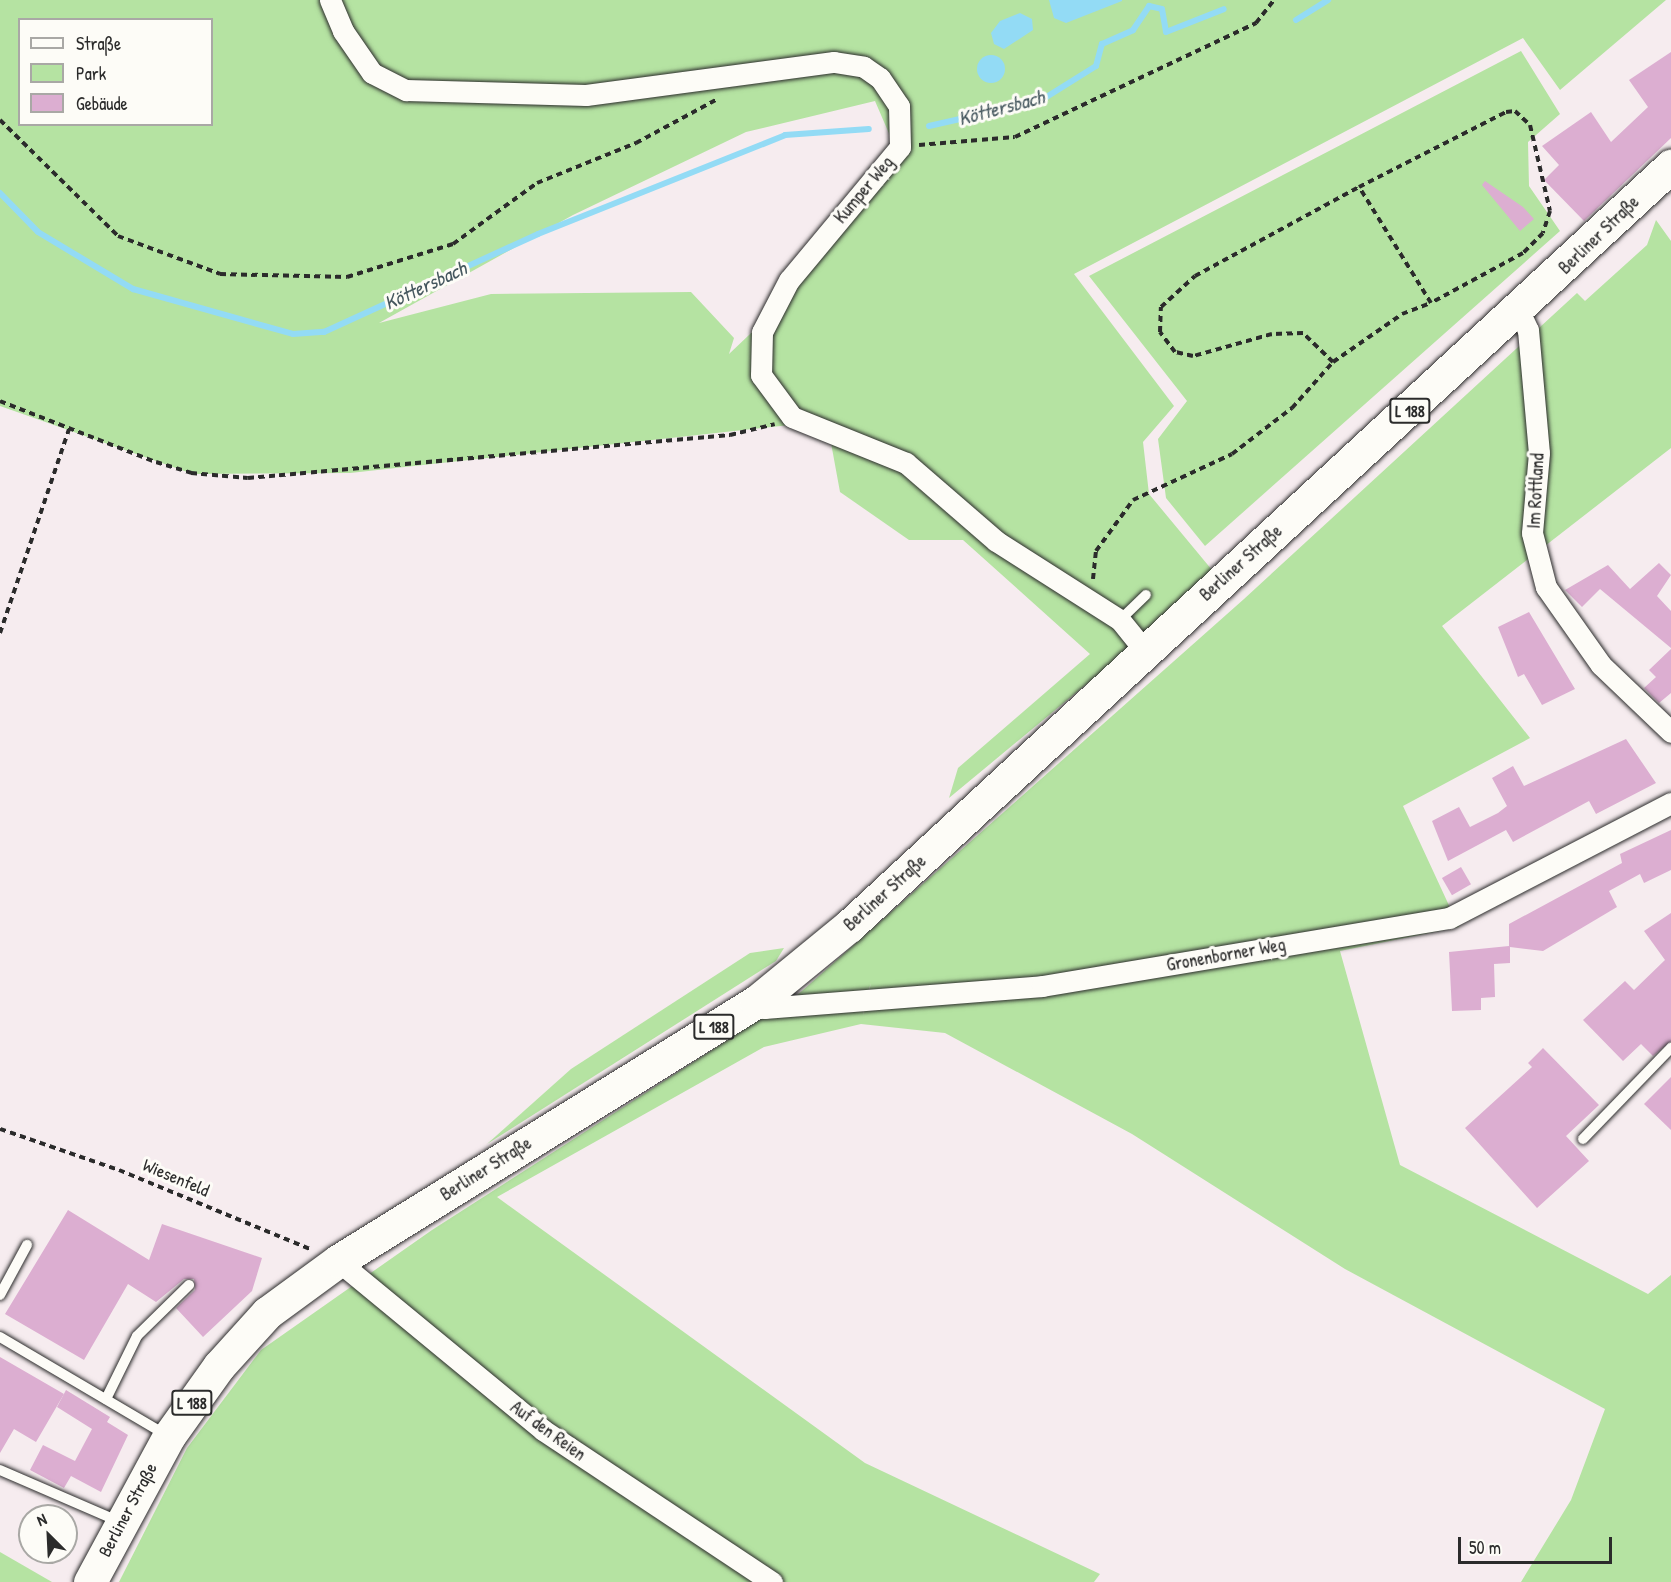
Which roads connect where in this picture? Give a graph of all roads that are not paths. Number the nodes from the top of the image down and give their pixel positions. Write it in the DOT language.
graph roads {
  1 [pos="330,0"];
  2 [pos="1671,166"];
  3 [pos="1519,311"];
  4 [pos="1146,595"];
  5 [pos="1120,620"];
  6 [pos="1144,650"];
  7 [pos="1671,732"];
  8 [pos="1671,803"];
  9 [pos="756,1002"];
  10 [pos="1671,1048"];
  11 [pos="1583,1138"];
  12 [pos="27,1245"];
  13 [pos="338,1261"];
  14 [pos="189,1285"];
  15 [pos="0,1295"];
  16 [pos="0,1336"];
  17 [pos="106,1399"];
  18 [pos="168,1436"];
  19 [pos="0,1470"];
  20 [pos="120,1522"];
  21 [pos="90,1582"];
  22 [pos="772,1582"];
  1 -- 5 [label="street, Kumper Weg"];
  2 -- 3 [label="main road, Berliner Straße / L 188"];
  3 -- 6 [label="main road, Berliner Straße / L 188"];
  3 -- 7 [label="street, Im Rottland"];
  4 -- 5 [label="lane"];
  5 -- 6 [label="street"];
  6 -- 9 [label="main road, Berliner Straße / L 188"];
  8 -- 9 [label="street, Gronenborner Weg"];
  9 -- 13 [label="main road, Berliner Straße / L 188"];
  10 -- 11 [label="lane"];
  12 -- 15 [label="lane"];
  13 -- 18 [label="main road, Berliner Straße / L 188"];
  13 -- 22 [label="street, Auf den Reien"];
  14 -- 17 [label="lane"];
  16 -- 17 [label="lane"];
  17 -- 18 [label="lane"];
  18 -- 20 [label="main road, Berliner Straße / L 188"];
  19 -- 20 [label="lane"];
  20 -- 21 [label="main road, Berliner Straße / L 188"];
}
